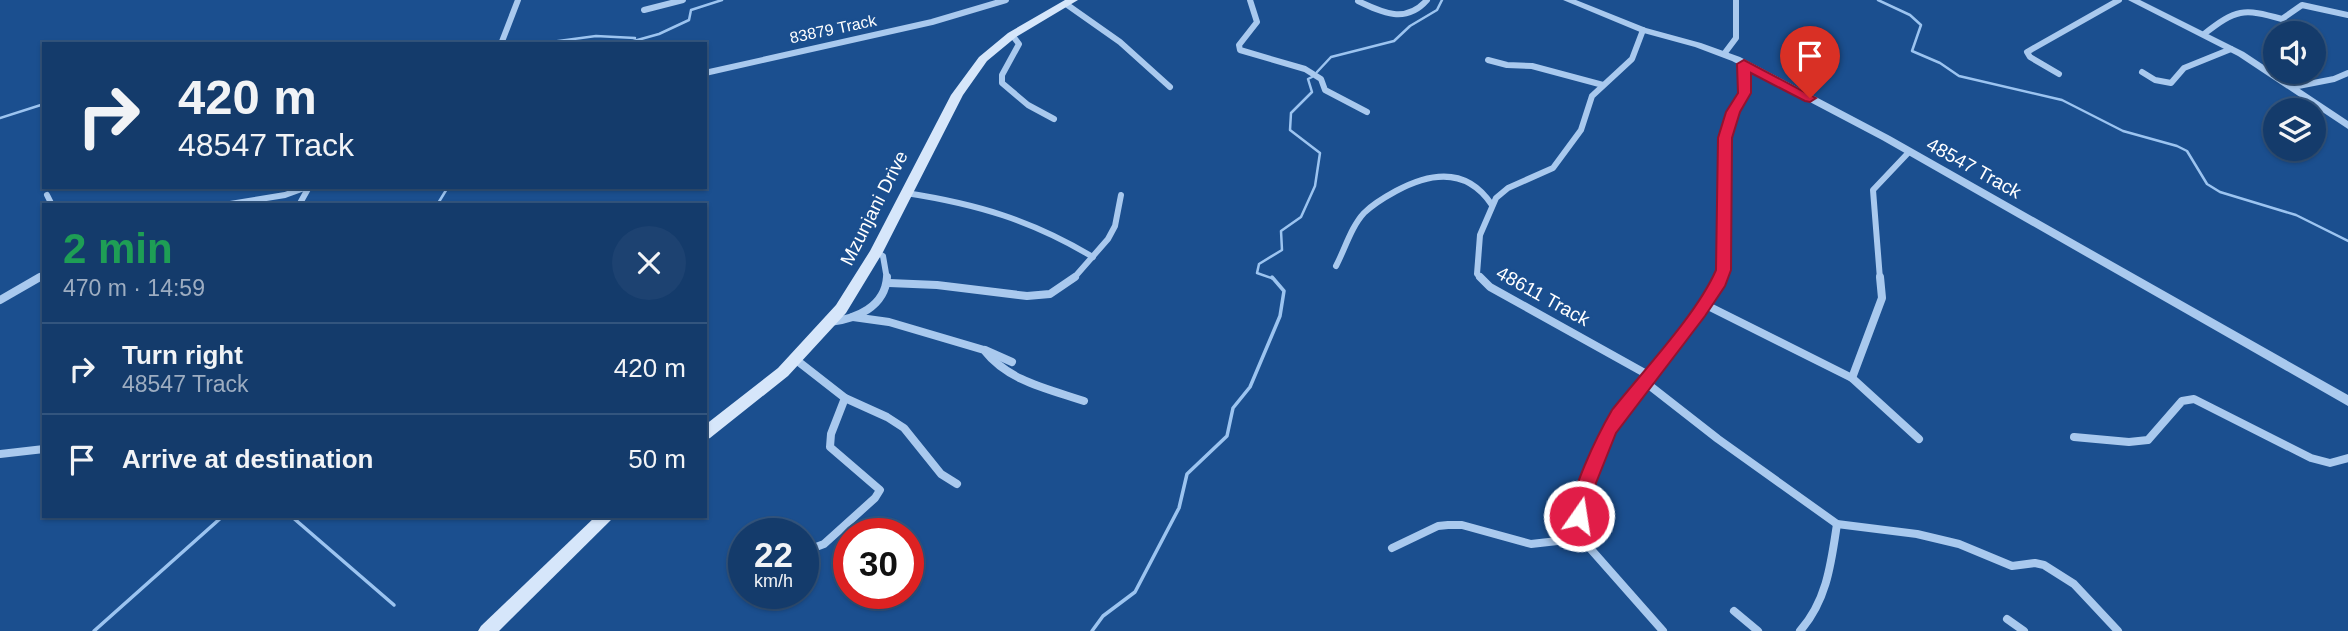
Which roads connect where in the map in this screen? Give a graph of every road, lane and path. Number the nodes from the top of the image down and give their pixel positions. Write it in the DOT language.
graph roads {
  1 [pos="518,0"];
  2 [pos="683,0"];
  3 [pos="1006,0"];
  4 [pos="1250,0"];
  5 [pos="1427,0"];
  6 [pos="1568,0"];
  7 [pos="1735,0"];
  8 [pos="2119,0"];
  9 [pos="2133,0"];
  10 [pos="1358,1"];
  11 [pos="1069,2"];
  12 [pos="644,10"];
  13 [pos="2348,15"];
  14 [pos="1643,30"];
  15 [pos="2204,34"];
  16 [pos="1012,35"];
  17 [pos="502,42"];
  18 [pos="2231,49"];
  19 [pos="1724,54"];
  20 [pos="1488,60"];
  21 [pos="1744,64"];
  22 [pos="2142,72"];
  23 [pos="707,73"];
  24 [pos="2348,73"];
  25 [pos="2059,74"];
  26 [pos="1603,85"];
  27 [pos="1170,87"];
  28 [pos="2293,87"];
  29 [pos="1367,112"];
  30 [pos="1054,119"];
  31 [pos="2348,126"];
  32 [pos="1909,152"];
  33 [pos="302,189"];
  34 [pos="906,193"];
  35 [pos="47,195"];
  36 [pos="1121,195"];
  37 [pos="50,203"];
  38 [pos="236,203"];
  39 [pos="1492,205"];
  40 [pos="876,252"];
  41 [pos="1093,257"];
  42 [pos="1336,266"];
  43 [pos="42,276"];
  44 [pos="888,283"];
  45 [pos="0,300"];
  46 [pos="1704,304"];
  47 [pos="853,317"];
  48 [pos="830,322"];
  49 [pos="984,349"];
  50 [pos="794,359"];
  51 [pos="1012,362"];
  52 [pos="1852,378"];
  53 [pos="1647,379"];
  54 [pos="845,398"];
  55 [pos="1084,401"];
  56 [pos="2348,401"];
  57 [pos="707,432"];
  58 [pos="2074,437"];
  59 [pos="1919,439"];
  60 [pos="42,449"];
  61 [pos="0,454"];
  62 [pos="2348,458"];
  63 [pos="957,484"];
  64 [pos="605,518"];
  65 [pos="1837,524"];
  66 [pos="1584,538"];
  67 [pos="819,546"];
  68 [pos="1392,548"];
  69 [pos="1734,611"];
  70 [pos="2007,619"];
  71 [pos="487,631"];
  72 [pos="1663,631"];
  73 [pos="1758,631"];
  74 [pos="1800,631"];
  75 [pos="2024,631"];
  76 [pos="2118,631"];
  1 -- 17 [label="street"];
  2 -- 12 [label="street"];
  3 -- 23 [label="street, 83879 Track"];
  4 -- 29 [label="street"];
  5 -- 10 [label="street"];
  6 -- 14 [label="street, 48547 Track"];
  7 -- 19 [label="street"];
  8 -- 25 [label="street"];
  9 -- 15 [label="street"];
  11 -- 16 [label="main road, Mzunjani Drive"];
  11 -- 27 [label="street"];
  13 -- 15 [label="street"];
  14 -- 19 [label="street, 48547 Track"];
  14 -- 26 [label="street"];
  15 -- 18 [label="street"];
  16 -- 30 [label="street"];
  16 -- 34 [label="main road, Mzunjani Drive"];
  18 -- 22 [label="street"];
  18 -- 28 [label="street"];
  19 -- 21 [label="street, 48547 Track"];
  20 -- 26 [label="street"];
  21 -- 32 [label="street, 48547 Track"];
  21 -- 46 [label="street"];
  24 -- 28 [label="street"];
  26 -- 39 [label="street"];
  28 -- 31 [label="street"];
  32 -- 52 [label="street"];
  32 -- 56 [label="street, 48547 Track"];
  33 -- 38 [label="street"];
  34 -- 40 [label="main road, Mzunjani Drive"];
  34 -- 41 [label="street"];
  35 -- 37 [label="street"];
  36 -- 41 [label="street"];
  39 -- 42 [label="street"];
  39 -- 53 [label="street, 48611 Track"];
  40 -- 44 [label="street"];
  40 -- 48 [label="main road, Mzunjani Drive"];
  41 -- 44 [label="street"];
  43 -- 45 [label="street"];
  44 -- 47 [label="street"];
  46 -- 52 [label="street"];
  46 -- 53 [label="street"];
  47 -- 48 [label="street"];
  47 -- 49 [label="street"];
  48 -- 50 [label="main road, Mzunjani Drive"];
  49 -- 51 [label="street"];
  49 -- 55 [label="street"];
  50 -- 54 [label="street"];
  50 -- 57 [label="main road, Mzunjani Drive"];
  52 -- 59 [label="street"];
  53 -- 65 [label="street"];
  53 -- 66 [label="street"];
  54 -- 63 [label="street"];
  54 -- 67 [label="street"];
  58 -- 62 [label="street"];
  60 -- 61 [label="street"];
  64 -- 71 [label="main road"];
  65 -- 74 [label="street"];
  65 -- 76 [label="street"];
  66 -- 68 [label="street"];
  66 -- 72 [label="street"];
  69 -- 73 [label="street"];
  70 -- 75 [label="street"];
}
